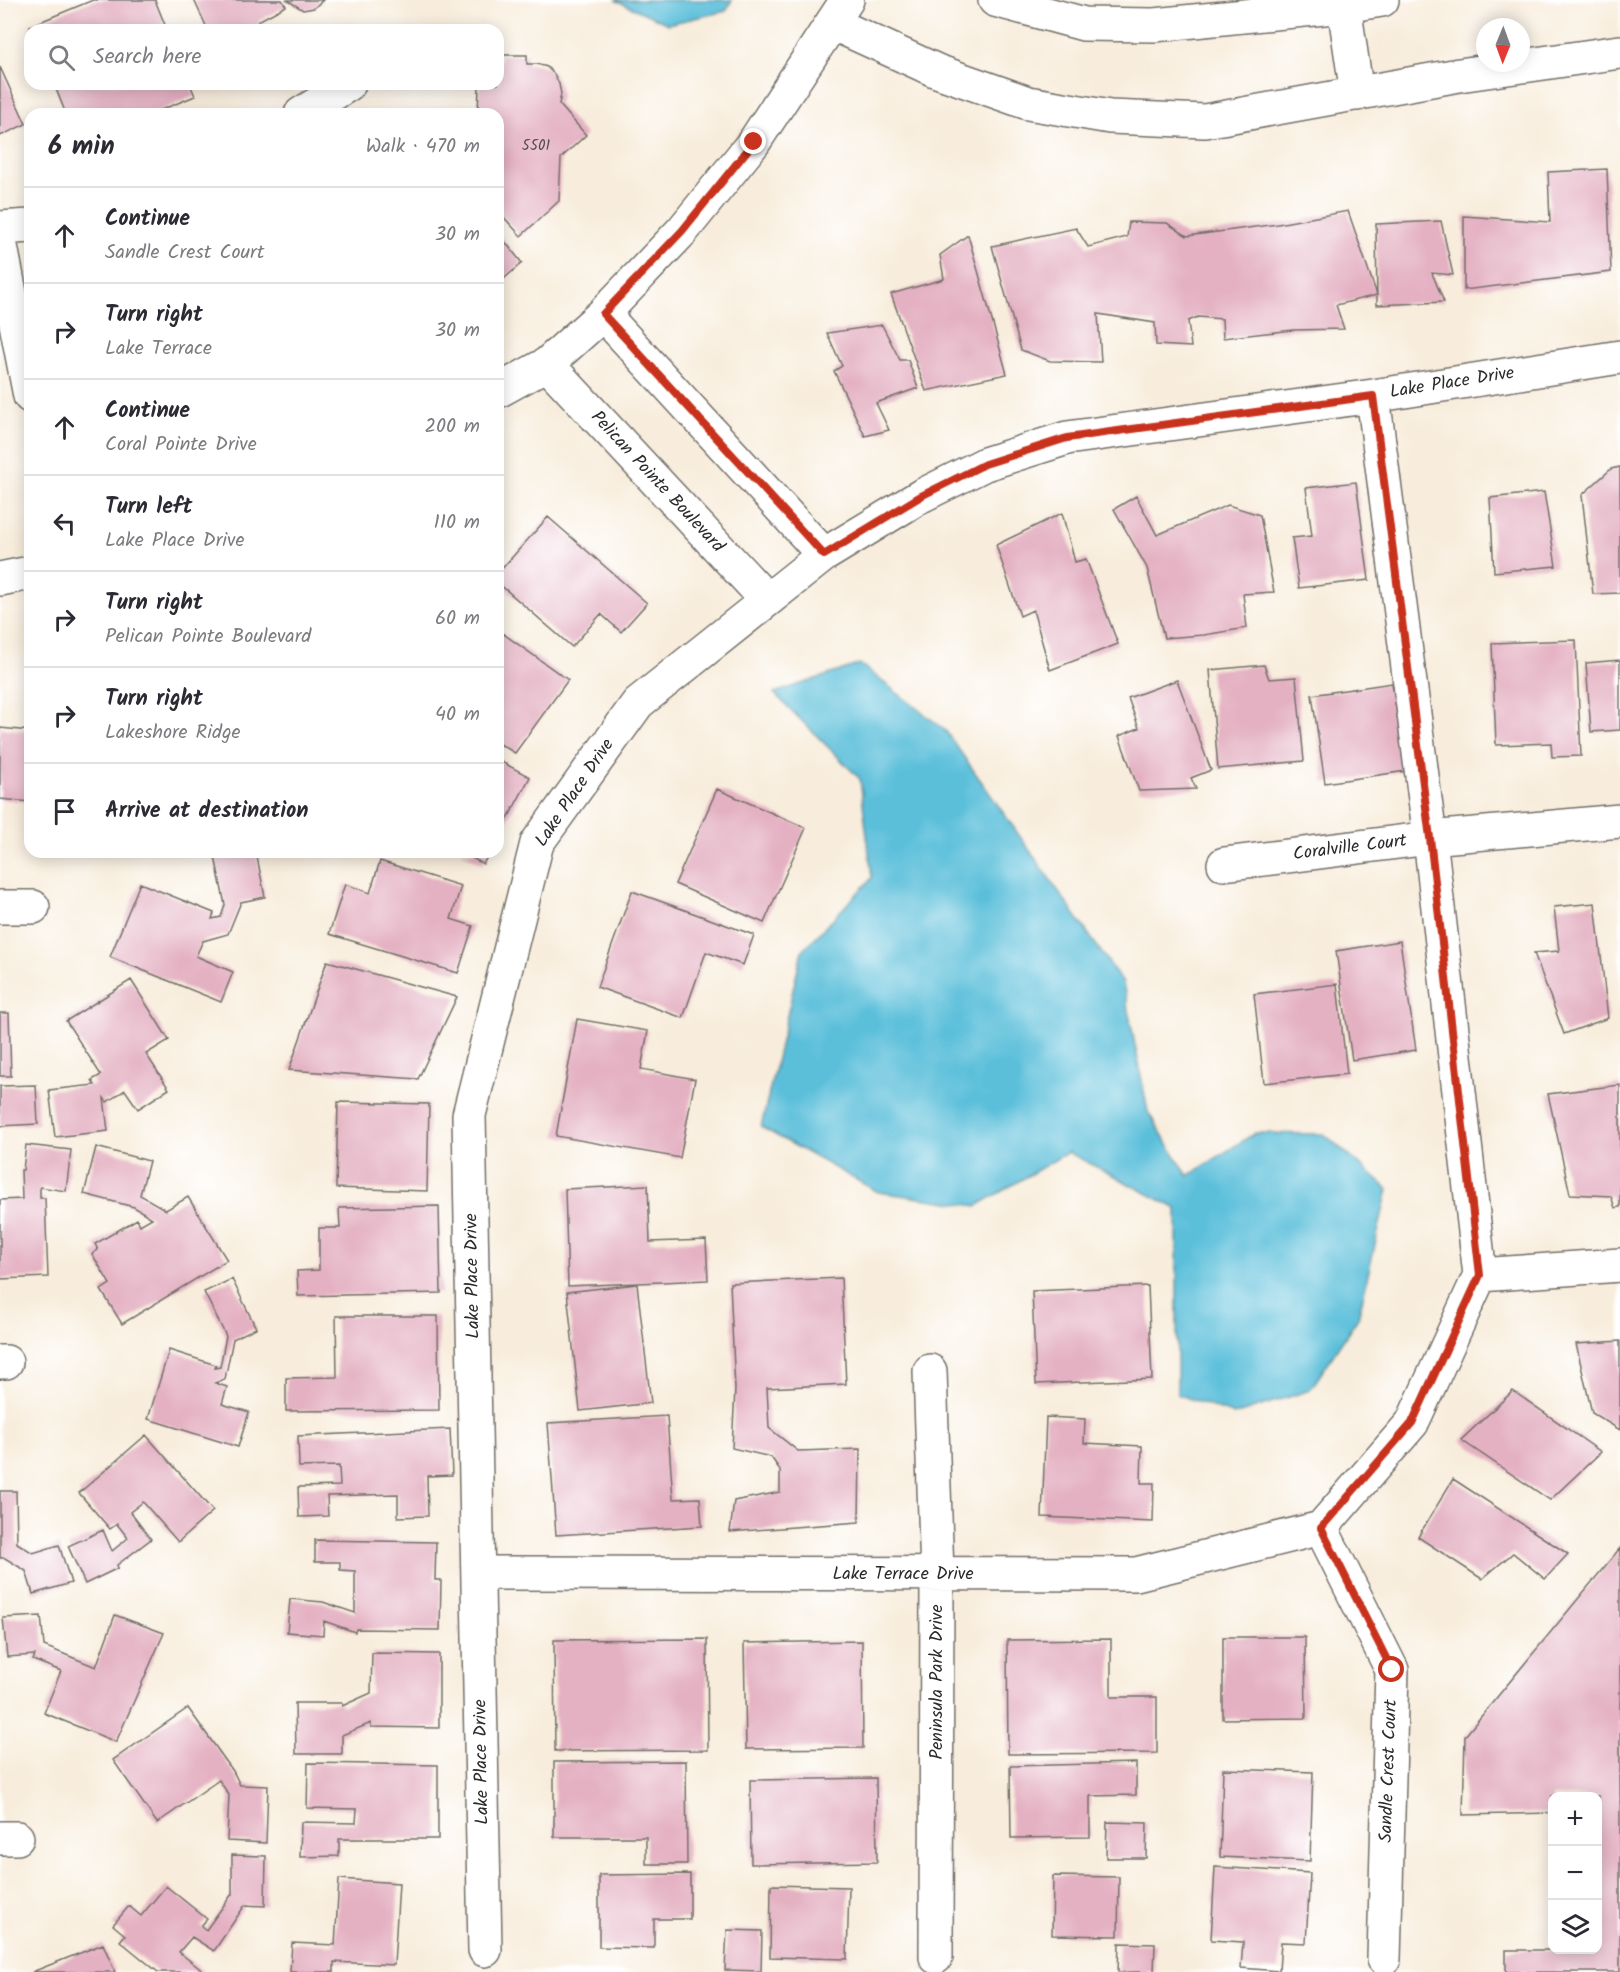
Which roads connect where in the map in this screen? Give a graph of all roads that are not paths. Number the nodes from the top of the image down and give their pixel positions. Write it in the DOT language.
graph roads {
  1 [pos="994,0"];
  2 [pos="1382,0"];
  3 [pos="1344,6"];
  4 [pos="840,12"];
  5 [pos="1620,52"];
  6 [pos="339,90"];
  7 [pos="1357,94"];
  8 [pos="311,108"];
  9 [pos="24,226"];
  10 [pos="0,228"];
  11 [pos="0,241"];
  12 [pos="603,314"];
  13 [pos="1620,357"];
  14 [pos="547,364"];
  15 [pos="24,365"];
  16 [pos="504,388"];
  17 [pos="1373,396"];
  18 [pos="824,555"];
  19 [pos="24,574"];
  20 [pos="0,579"];
  21 [pos="767,600"];
  22 [pos="1620,821"];
  23 [pos="1430,838"];
  24 [pos="1224,864"];
  25 [pos="0,907"];
  26 [pos="33,907"];
  27 [pos="1620,1264"];
  28 [pos="1480,1275"];
  29 [pos="930,1371"];
  30 [pos="1321,1528"];
  31 [pos="479,1573"];
  32 [pos="937,1574"];
  33 [pos="485,1950"];
  34 [pos="936,1957"];
  35 [pos="1384,1959"];
  1 -- 3 [label="street"];
  2 -- 3 [label="street"];
  3 -- 7 [label="street"];
  4 -- 7 [label="street"];
  4 -- 12 [label="street"];
  5 -- 7 [label="street"];
  6 -- 8 [label="street"];
  9 -- 10 [label="street"];
  11 -- 15 [label="street"];
  12 -- 14 [label="street"];
  12 -- 18 [label="street"];
  13 -- 17 [label="street, Lake Place Drive"];
  14 -- 16 [label="street"];
  14 -- 21 [label="street, Pelican Pointe Boulevard"];
  17 -- 18 [label="street, Lake Place Drive"];
  17 -- 23 [label="street"];
  18 -- 21 [label="street, Lake Place Drive"];
  19 -- 20 [label="street"];
  21 -- 31 [label="street, Lake Place Drive"];
  22 -- 23 [label="street, Coralville Court"];
  23 -- 24 [label="street, Coralville Court"];
  23 -- 28 [label="street"];
  25 -- 26 [label="street"];
  27 -- 28 [label="street"];
  28 -- 30 [label="street"];
  29 -- 32 [label="street, Peninsula Park Drive"];
  30 -- 32 [label="street, Lake Terrace Drive"];
  30 -- 35 [label="street, Sandle Crest Court"];
  31 -- 32 [label="street, Lake Terrace Drive"];
  31 -- 33 [label="street, Lake Place Drive"];
  32 -- 34 [label="street, Peninsula Park Drive"];
}
